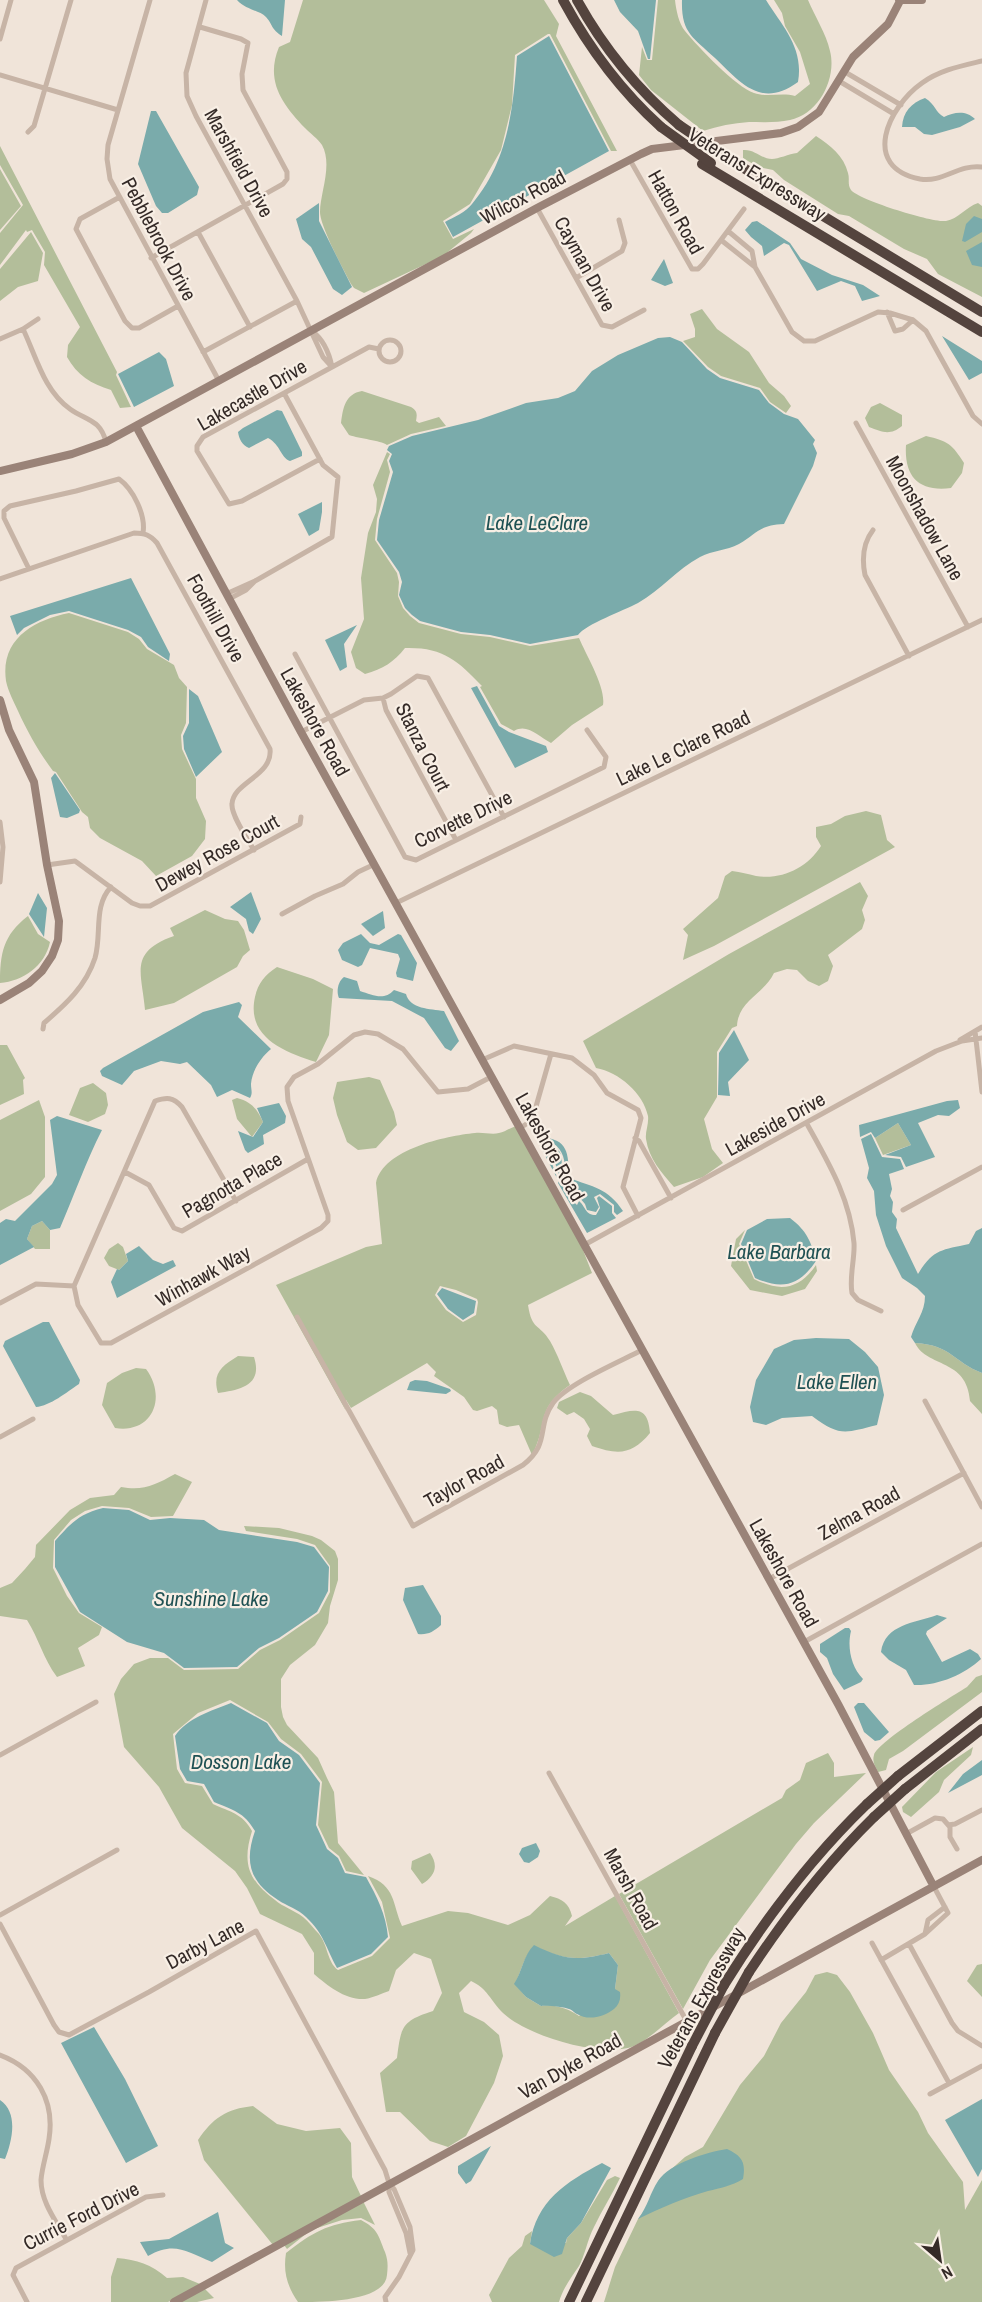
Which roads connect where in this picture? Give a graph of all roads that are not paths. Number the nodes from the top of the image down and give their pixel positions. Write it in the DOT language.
graph roads {
  1 [pos="11,0"];
  2 [pos="71,0"];
  3 [pos="150,0"];
  4 [pos="206,0"];
  5 [pos="558,0"];
  6 [pos="563,0"];
  7 [pos="577,0"];
  8 [pos="900,0"];
  9 [pos="922,0"];
  10 [pos="200,27"];
  11 [pos="0,39"];
  12 [pos="982,61"];
  13 [pos="845,72"];
  14 [pos="0,75"];
  15 [pos="839,81"];
  16 [pos="45,89"];
  17 [pos="883,94"];
  18 [pos="879,104"];
  19 [pos="901,105"];
  20 [pos="118,110"];
  21 [pos="894,114"];
  22 [pos="658,127"];
  23 [pos="28,132"];
  24 [pos="630,160"];
  25 [pos="706,164"];
  26 [pos="982,167"];
  27 [pos="118,198"];
  28 [pos="245,205"];
  29 [pos="537,208"];
  30 [pos="744,209"];
  31 [pos="620,220"];
  32 [pos="728,231"];
  33 [pos="198,232"];
  34 [pos="721,240"];
  35 [pos="745,245"];
  36 [pos="738,252"];
  37 [pos="151,258"];
  38 [pos="755,267"];
  39 [pos="576,278"];
  40 [pos="297,301"];
  41 [pos="178,306"];
  42 [pos="644,310"];
  43 [pos="887,312"];
  44 [pos="982,312"];
  45 [pos="38,319"];
  46 [pos="913,320"];
  47 [pos="982,326"];
  48 [pos="250,327"];
  49 [pos="23,328"];
  50 [pos="312,331"];
  51 [pos="982,332"];
  52 [pos="0,339"];
  53 [pos="380,349"];
  54 [pos="203,352"];
  55 [pos="332,367"];
  56 [pos="219,381"];
  57 [pos="284,393"];
  58 [pos="856,423"];
  59 [pos="982,424"];
  60 [pos="136,426"];
  61 [pos="106,442"];
  62 [pos="320,459"];
  63 [pos="0,471"];
  64 [pos="873,530"];
  65 [pos="143,533"];
  66 [pos="29,569"];
  67 [pos="0,579"];
  68 [pos="228,597"];
  69 [pos="982,620"];
  70 [pos="968,627"];
  71 [pos="295,654"];
  72 [pos="909,656"];
  73 [pos="383,698"];
  74 [pos="0,700"];
  75 [pos="329,717"];
  76 [pos="587,730"];
  77 [pos="301,732"];
  78 [pos="301,817"];
  79 [pos="504,817"];
  80 [pos="0,822"];
  81 [pos="456,840"];
  82 [pos="254,850"];
  83 [pos="375,864"];
  84 [pos="47,865"];
  85 [pos="0,882"];
  86 [pos="111,887"];
  87 [pos="396,903"];
  88 [pos="282,914"];
  89 [pos="0,1000"];
  90 [pos="982,1027"];
  91 [pos="43,1029"];
  92 [pos="975,1031"];
  93 [pos="982,1038"];
  94 [pos="975,1039"];
  95 [pos="951,1045"];
  96 [pos="551,1054"];
  97 [pos="482,1060"];
  98 [pos="491,1077"];
  99 [pos="982,1092"];
  100 [pos="807,1124"];
  101 [pos="520,1128"];
  102 [pos="635,1138"];
  103 [pos="308,1159"];
  104 [pos="982,1167"];
  105 [pos="125,1172"];
  106 [pos="671,1198"];
  107 [pos="236,1201"];
  108 [pos="903,1210"];
  109 [pos="638,1216"];
  110 [pos="586,1244"];
  111 [pos="74,1286"];
  112 [pos="0,1303"];
  113 [pos="881,1311"];
  114 [pos="297,1317"];
  115 [pos="642,1350"];
  116 [pos="925,1401"];
  117 [pos="33,1419"];
  118 [pos="0,1437"];
  119 [pos="964,1473"];
  120 [pos="982,1507"];
  121 [pos="982,1544"];
  122 [pos="769,1579"];
  123 [pos="804,1642"];
  124 [pos="96,1702"];
  125 [pos="982,1711"];
  126 [pos="982,1729"];
  127 [pos="0,1755"];
  128 [pos="549,1773"];
  129 [pos="982,1810"];
  130 [pos="948,1825"];
  131 [pos="906,1834"];
  132 [pos="957,1849"];
  133 [pos="117,1850"];
  134 [pos="982,1860"];
  135 [pos="933,1885"];
  136 [pos="945,1906"];
  137 [pos="0,1915"];
  138 [pos="928,1920"];
  139 [pos="0,1924"];
  140 [pos="934,1925"];
  141 [pos="925,1934"];
  142 [pos="872,1943"];
  143 [pos="909,1944"];
  144 [pos="881,1960"];
  145 [pos="686,2020"];
  146 [pos="982,2046"];
  147 [pos="0,2055"];
  148 [pos="982,2066"];
  149 [pos="949,2083"];
  150 [pos="930,2094"];
  151 [pos="389,2183"];
  152 [pos="163,2195"];
  153 [pos="66,2239"];
  154 [pos="27,2302"];
  155 [pos="174,2302"];
  156 [pos="386,2302"];
  157 [pos="569,2302"];
  158 [pos="586,2302"];
  1 -- 11 [label="street"];
  2 -- 16 [label="street"];
  3 -- 20 [label="street, Pebblebrook Drive"];
  4 -- 10 [label="street, Marshfield Drive"];
  5 -- 22 [label="highway, Veterans Expressway"];
  6 -- 22 [label="highway"];
  7 -- 44 [label="highway, Veterans Expressway, bridge"];
  8 -- 9 [label="street"];
  8 -- 13 [label="street, Wilcox Road"];
  10 -- 28 [label="street, Marshfield Drive"];
  10 -- 28 [label="street"];
  12 -- 19 [label="street"];
  13 -- 15 [label="street, Wilcox Road"];
  13 -- 17 [label="street"];
  14 -- 16 [label="street"];
  15 -- 18 [label="street"];
  15 -- 24 [label="street, Wilcox Road"];
  16 -- 20 [label="street"];
  16 -- 23 [label="street"];
  17 -- 18 [label="street"];
  17 -- 19 [label="street"];
  18 -- 21 [label="street"];
  19 -- 21 [label="street"];
  20 -- 27 [label="street, Pebblebrook Drive"];
  21 -- 26 [label="street"];
  22 -- 25 [label="highway, Veterans Expressway"];
  24 -- 29 [label="street, Wilcox Road"];
  24 -- 34 [label="street, Hatton Road"];
  25 -- 47 [label="highway"];
  25 -- 51 [label="highway, Veterans Expressway"];
  27 -- 37 [label="street, Pebblebrook Drive"];
  27 -- 41 [label="street"];
  28 -- 33 [label="street"];
  28 -- 40 [label="street, Marshfield Drive"];
  29 -- 39 [label="street, Cayman Drive"];
  29 -- 50 [label="street, Wilcox Road"];
  30 -- 32 [label="street, Hatton Road"];
  31 -- 39 [label="street"];
  32 -- 34 [label="street, Hatton Road"];
  32 -- 35 [label="street"];
  33 -- 37 [label="street"];
  33 -- 48 [label="street"];
  34 -- 36 [label="street"];
  35 -- 36 [label="street"];
  35 -- 38 [label="street"];
  36 -- 38 [label="street"];
  37 -- 41 [label="street, Pebblebrook Drive"];
  38 -- 43 [label="street"];
  39 -- 42 [label="street, Cayman Drive"];
  40 -- 48 [label="street"];
  40 -- 50 [label="street, Marshfield Drive"];
  41 -- 54 [label="street, Pebblebrook Drive"];
  43 -- 46 [label="street"];
  43 -- 46 [label="street"];
  45 -- 49 [label="street"];
  46 -- 59 [label="street"];
  48 -- 54 [label="street"];
  49 -- 52 [label="street"];
  49 -- 61 [label="street"];
  50 -- 55 [label="street, Marshfield Drive"];
  50 -- 56 [label="street, Wilcox Road"];
  53 -- 53 [label="street, Lakecastle Drive"];
  53 -- 55 [label="street, Lakecastle Drive"];
  54 -- 56 [label="street, Pebblebrook Drive"];
  55 -- 57 [label="street, Lakecastle Drive"];
  56 -- 60 [label="street, Wilcox Road"];
  57 -- 62 [label="street"];
  57 -- 62 [label="street, Lakecastle Drive"];
  58 -- 70 [label="street, Moonshadow Lane"];
  60 -- 61 [label="street, Wilcox Road"];
  60 -- 68 [label="street, Lakeshore Road"];
  61 -- 63 [label="street, Wilcox Road"];
  62 -- 68 [label="street"];
  64 -- 72 [label="street"];
  65 -- 66 [label="street"];
  65 -- 66 [label="street"];
  65 -- 82 [label="street, Foothill Drive"];
  66 -- 67 [label="street"];
  68 -- 77 [label="street, Lakeshore Road"];
  69 -- 70 [label="street, Lake Le Clare Road"];
  70 -- 72 [label="street, Lake Le Clare Road"];
  71 -- 75 [label="street, Corvette Drive"];
  72 -- 87 [label="street, Lake Le Clare Road"];
  73 -- 75 [label="street"];
  73 -- 79 [label="street"];
  73 -- 81 [label="street, Stanza Court"];
  74 -- 84 [label="street"];
  75 -- 77 [label="street"];
  75 -- 81 [label="street, Corvette Drive"];
  76 -- 79 [label="street, Corvette Drive"];
  77 -- 83 [label="street, Lakeshore Road"];
  78 -- 82 [label="street, Dewey Rose Court"];
  79 -- 81 [label="street, Corvette Drive"];
  80 -- 85 [label="street"];
  82 -- 86 [label="street, Dewey Rose Court"];
  83 -- 87 [label="street, Lakeshore Road"];
  83 -- 88 [label="street"];
  84 -- 86 [label="street, Dewey Rose Court"];
  84 -- 89 [label="street"];
  86 -- 91 [label="street"];
  87 -- 97 [label="street, Lakeshore Road"];
  90 -- 92 [label="street"];
  92 -- 94 [label="street"];
  92 -- 95 [label="street"];
  93 -- 94 [label="street, Lakeside Drive"];
  94 -- 95 [label="street, Lakeside Drive"];
  94 -- 99 [label="street"];
  95 -- 100 [label="street, Lakeside Drive"];
  96 -- 97 [label="street"];
  96 -- 101 [label="street"];
  96 -- 102 [label="street"];
  97 -- 98 [label="street, Lakeshore Road"];
  98 -- 101 [label="street, Lakeshore Road"];
  98 -- 103 [label="street, Winhawk Way"];
  100 -- 106 [label="street, Lakeside Drive"];
  100 -- 113 [label="street"];
  101 -- 110 [label="street, Lakeshore Road"];
  102 -- 106 [label="street"];
  102 -- 109 [label="street"];
  103 -- 107 [label="street, Pagnotta Place"];
  103 -- 111 [label="street, Winhawk Way"];
  104 -- 108 [label="street"];
  105 -- 107 [label="street, Pagnotta Place"];
  105 -- 107 [label="street"];
  105 -- 111 [label="street"];
  106 -- 109 [label="street, Lakeside Drive"];
  109 -- 110 [label="street, Lakeside Drive"];
  110 -- 115 [label="street, Lakeshore Road"];
  111 -- 112 [label="street"];
  114 -- 115 [label="street, Taylor Road"];
  115 -- 122 [label="street, Lakeshore Road"];
  116 -- 119 [label="street"];
  117 -- 118 [label="street"];
  119 -- 120 [label="street"];
  119 -- 122 [label="street, Zelma Road"];
  121 -- 123 [label="street"];
  122 -- 123 [label="street, Lakeshore Road"];
  123 -- 131 [label="street, Lakeshore Road"];
  124 -- 127 [label="street"];
  125 -- 157 [label="highway, Veterans Expressway, bridge"];
  126 -- 158 [label="highway, Veterans Expressway, bridge"];
  128 -- 145 [label="street, Marsh Road"];
  129 -- 130 [label="street"];
  130 -- 131 [label="street"];
  130 -- 132 [label="street"];
  131 -- 135 [label="street, Lakeshore Road"];
  133 -- 137 [label="street"];
  134 -- 135 [label="street, Van Dyke Road"];
  135 -- 136 [label="street"];
  135 -- 145 [label="street, Van Dyke Road"];
  136 -- 138 [label="street"];
  136 -- 140 [label="street"];
  138 -- 140 [label="street"];
  138 -- 141 [label="street"];
  139 -- 151 [label="street, Darby Lane"];
  140 -- 141 [label="street"];
  141 -- 143 [label="street"];
  142 -- 144 [label="street"];
  143 -- 144 [label="street"];
  143 -- 146 [label="street"];
  144 -- 149 [label="street"];
  145 -- 151 [label="street, Van Dyke Road"];
  147 -- 153 [label="street"];
  148 -- 149 [label="street"];
  149 -- 150 [label="street"];
  151 -- 155 [label="street, Van Dyke Road"];
  151 -- 156 [label="street"];
  152 -- 153 [label="street, Currie Ford Drive"];
  153 -- 154 [label="street, Currie Ford Drive"];
}
